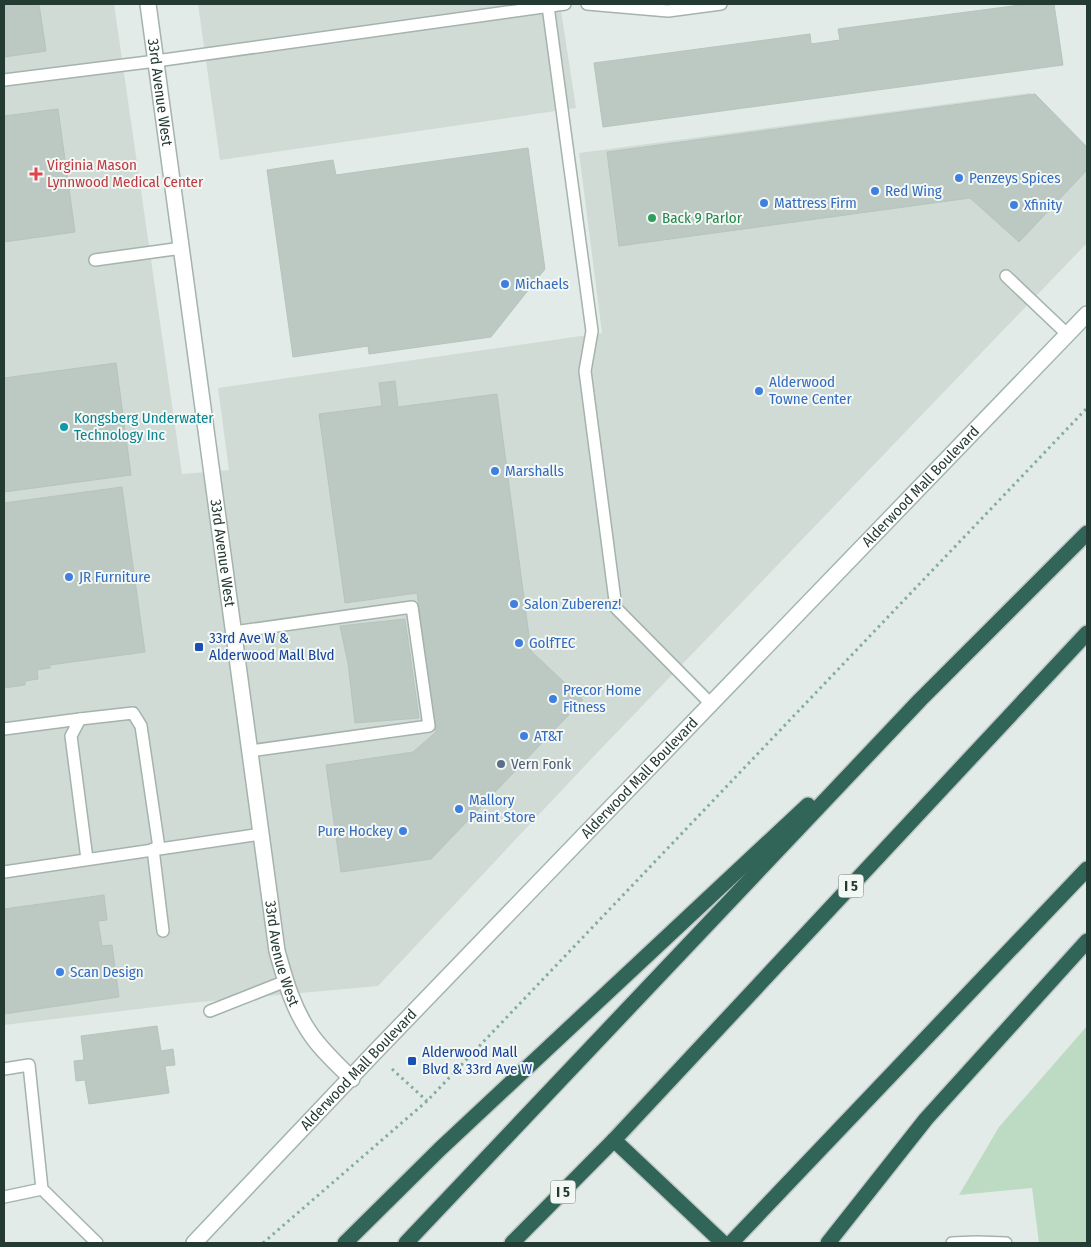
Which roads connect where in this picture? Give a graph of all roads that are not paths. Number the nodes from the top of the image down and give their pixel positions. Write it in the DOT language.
graph roads {
  1 [pos="148,4"];
  2 [pos="565,4"];
  3 [pos="586,4"];
  4 [pos="721,4"];
  5 [pos="706,5"];
  6 [pos="548,6"];
  7 [pos="518,7"];
  8 [pos="156,61"];
  9 [pos="4,80"];
  10 [pos="182,248"];
  11 [pos="95,260"];
  12 [pos="1006,276"];
  13 [pos="1087,314"];
  14 [pos="1067,334"];
  15 [pos="1087,533"];
  16 [pos="234,632"];
  17 [pos="1087,633"];
  18 [pos="920,700"];
  19 [pos="711,704"];
  20 [pos="80,719"];
  21 [pos="4,729"];
  22 [pos="250,751"];
  23 [pos="261,834"];
  24 [pos="156,849"];
  25 [pos="87,859"];
  26 [pos="1087,869"];
  27 [pos="4,872"];
  28 [pos="163,931"];
  29 [pos="1087,941"];
  30 [pos="286,981"];
  31 [pos="210,1011"];
  32 [pos="4,1069"];
  33 [pos="352,1079"];
  34 [pos="614,1140"];
  35 [pos="42,1189"];
  36 [pos="4,1197"];
  37 [pos="97,1243"];
  38 [pos="194,1243"];
  39 [pos="345,1243"];
  40 [pos="406,1243"];
  41 [pos="512,1243"];
  42 [pos="723,1243"];
  43 [pos="731,1243"];
  44 [pos="828,1243"];
  45 [pos="952,1243"];
  46 [pos="1006,1243"];
  1 -- 8 [label="main road, 33rd Avenue West"];
  2 -- 6 [label="lane"];
  3 -- 5 [label="lane"];
  4 -- 5 [label="lane"];
  6 -- 7 [label="lane"];
  6 -- 19 [label="lane"];
  7 -- 8 [label="lane"];
  8 -- 9 [label="lane"];
  8 -- 10 [label="main road, 33rd Avenue West"];
  10 -- 11 [label="lane"];
  10 -- 16 [label="main road, 33rd Avenue West"];
  12 -- 14 [label="lane"];
  13 -- 14 [label="main road, Alderwood Mall Boulevard"];
  14 -- 19 [label="main road, Alderwood Mall Boulevard"];
  15 -- 18 [label="highway"];
  16 -- 22 [label="main road, 33rd Avenue West"];
  16 -- 22 [label="lane"];
  17 -- 34 [label="highway, I 5"];
  18 -- 39 [label="highway"];
  18 -- 40 [label="highway"];
  19 -- 33 [label="main road, Alderwood Mall Boulevard"];
  20 -- 21 [label="lane"];
  20 -- 24 [label="lane"];
  20 -- 25 [label="lane"];
  22 -- 23 [label="main road, 33rd Avenue West"];
  23 -- 24 [label="lane"];
  23 -- 30 [label="main road, 33rd Avenue West"];
  24 -- 25 [label="lane"];
  24 -- 28 [label="lane"];
  25 -- 27 [label="lane"];
  26 -- 43 [label="highway"];
  29 -- 44 [label="highway"];
  30 -- 31 [label="lane"];
  30 -- 33 [label="main road, 33rd Avenue West"];
  32 -- 35 [label="lane"];
  33 -- 38 [label="main road, Alderwood Mall Boulevard"];
  34 -- 41 [label="highway, I 5"];
  34 -- 42 [label="highway"];
  35 -- 36 [label="lane"];
  35 -- 37 [label="lane"];
  45 -- 46 [label="lane"];
}
